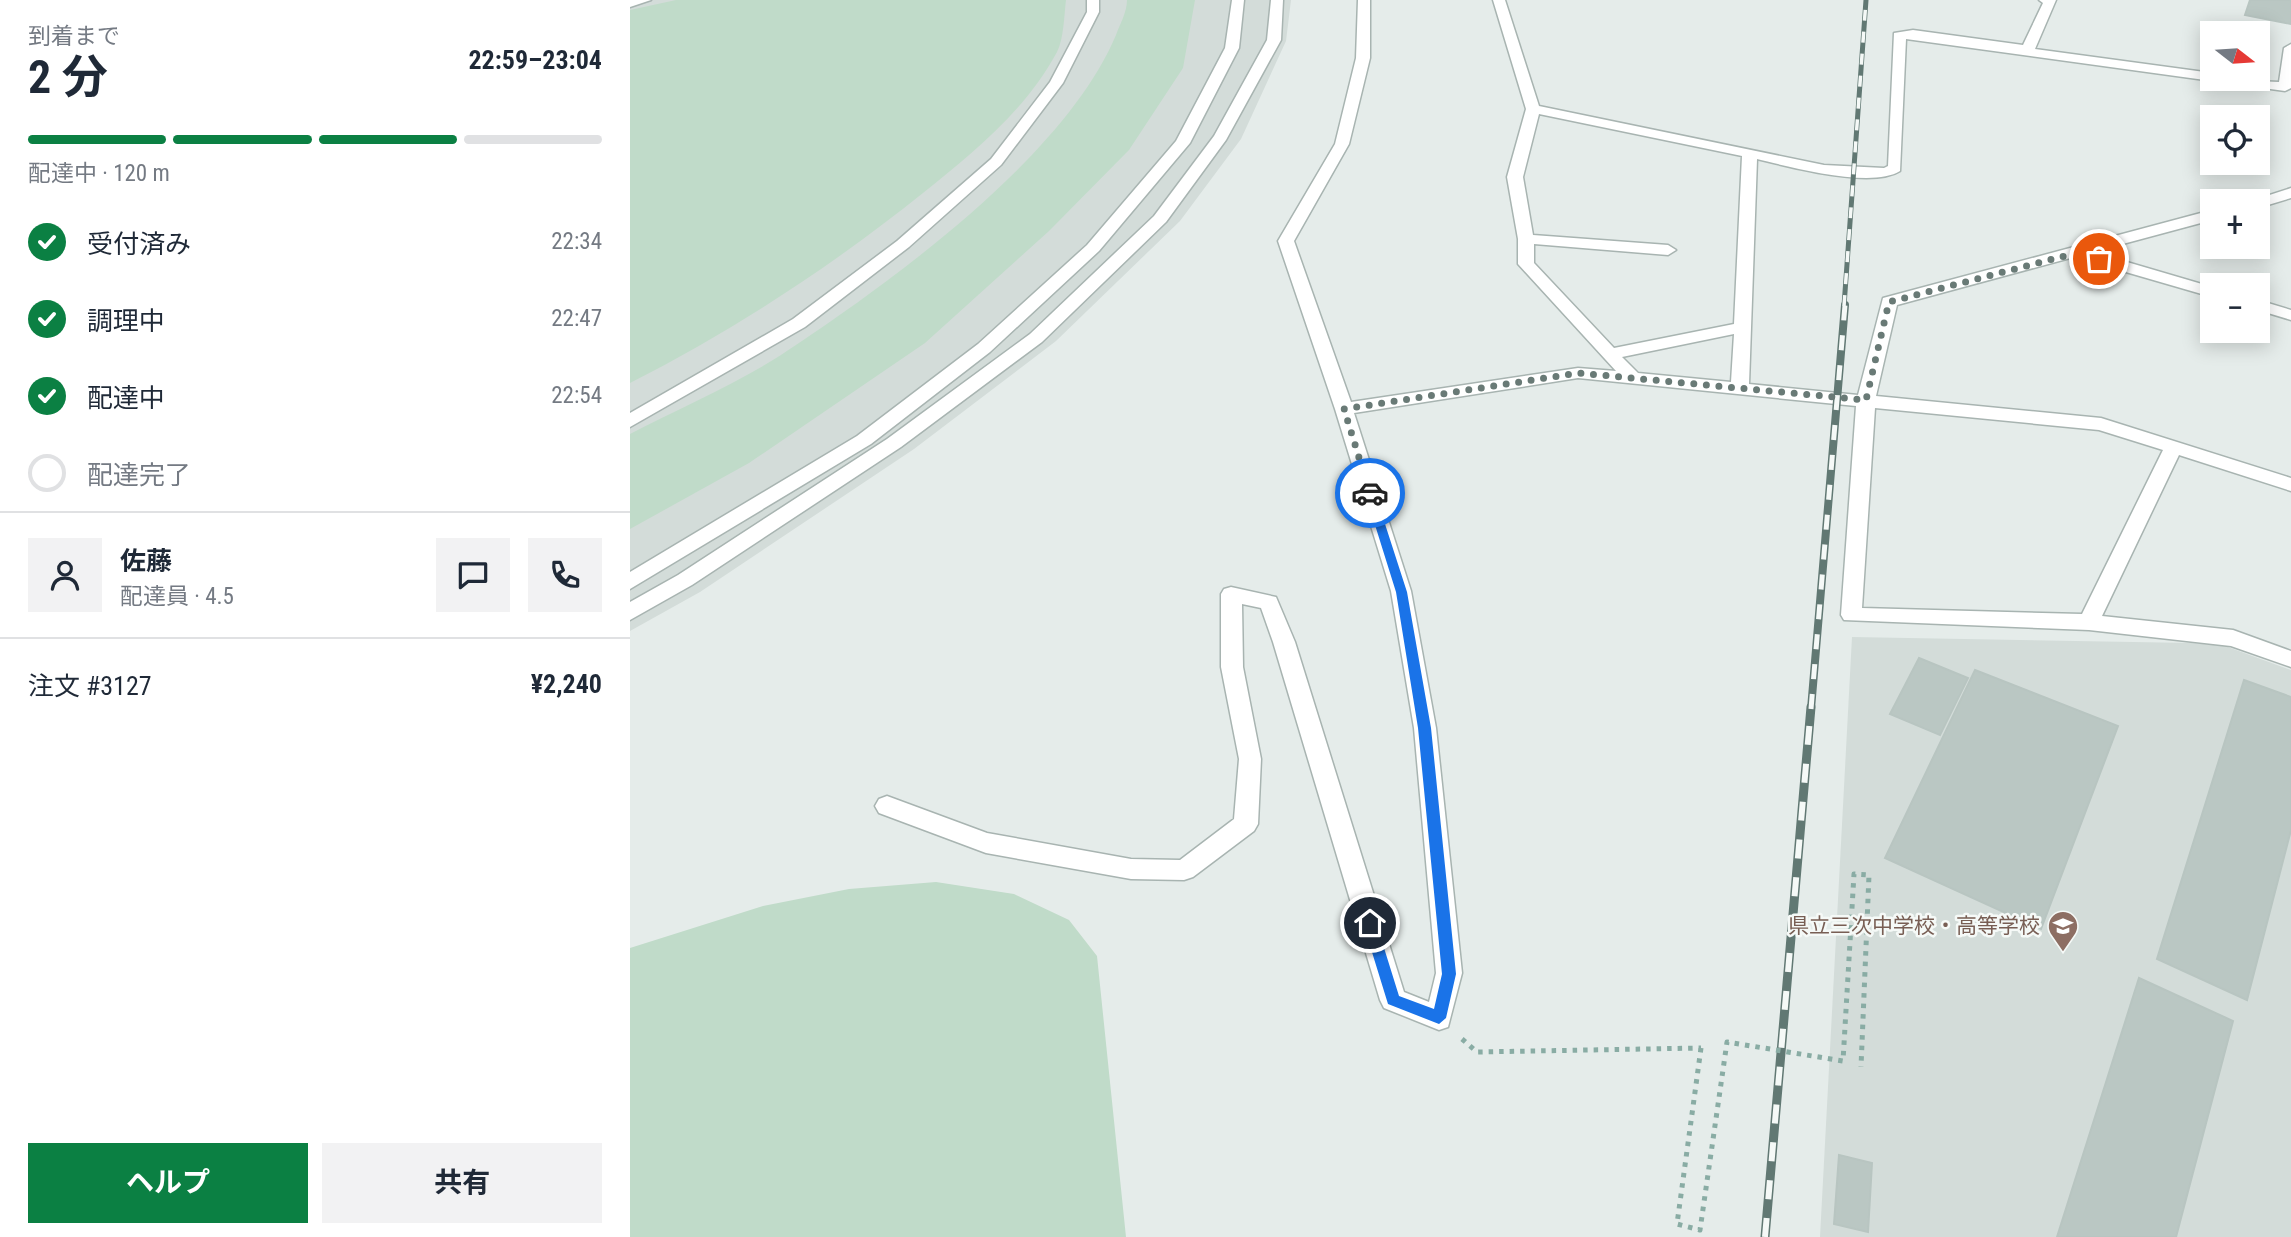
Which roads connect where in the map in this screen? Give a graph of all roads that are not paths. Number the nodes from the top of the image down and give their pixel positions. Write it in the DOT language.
graph roads {
  1 [pos="645,0"];
  2 [pos="1093,0"];
  3 [pos="1238,0"];
  4 [pos="1277,0"];
  5 [pos="1364,0"];
  6 [pos="1499,0"];
  7 [pos="2045,0"];
  8 [pos="630,3"];
  9 [pos="2291,48"];
  10 [pos="2028,50"];
  11 [pos="2200,75"];
  12 [pos="2270,86"];
  13 [pos="1534,109"];
  14 [pos="1751,153"];
  15 [pos="2291,193"];
  16 [pos="2270,199"];
  17 [pos="2200,218"];
  18 [pos="1526,240"];
  19 [pos="1668,250"];
  20 [pos="2076,253"];
  21 [pos="2200,289"];
  22 [pos="2270,309"];
  23 [pos="2291,315"];
  24 [pos="1743,327"];
  25 [pos="1610,354"];
  26 [pos="1632,378"];
  27 [pos="1740,388"];
  28 [pos="1866,400"];
  29 [pos="1344,409"];
  30 [pos="630,421"];
  31 [pos="2174,446"];
  32 [pos="2291,485"];
  33 [pos="630,582"];
  34 [pos="630,611"];
  35 [pos="2089,622"];
  36 [pos="2291,659"];
  37 [pos="887,806"];
  1 -- 8 [label="street"];
  2 -- 30 [label="street"];
  3 -- 33 [label="street"];
  4 -- 34 [label="street"];
  5 -- 29 [label="street"];
  6 -- 13 [label="street"];
  7 -- 10 [label="street"];
  9 -- 12 [label="street"];
  10 -- 11 [label="street"];
  10 -- 14 [label="street"];
  13 -- 14 [label="street"];
  13 -- 18 [label="street"];
  14 -- 24 [label="street"];
  15 -- 16 [label="street"];
  17 -- 20 [label="street"];
  18 -- 19 [label="street"];
  18 -- 25 [label="street"];
  20 -- 21 [label="street"];
  20 -- 28 [label="street"];
  22 -- 23 [label="street"];
  24 -- 25 [label="street"];
  24 -- 27 [label="street"];
  25 -- 26 [label="street"];
  26 -- 27 [label="street"];
  26 -- 29 [label="street"];
  27 -- 28 [label="street"];
  28 -- 31 [label="street"];
  28 -- 35 [label="street"];
  29 -- 37 [label="street"];
  31 -- 32 [label="street"];
  31 -- 35 [label="street"];
  35 -- 36 [label="street"];
}
